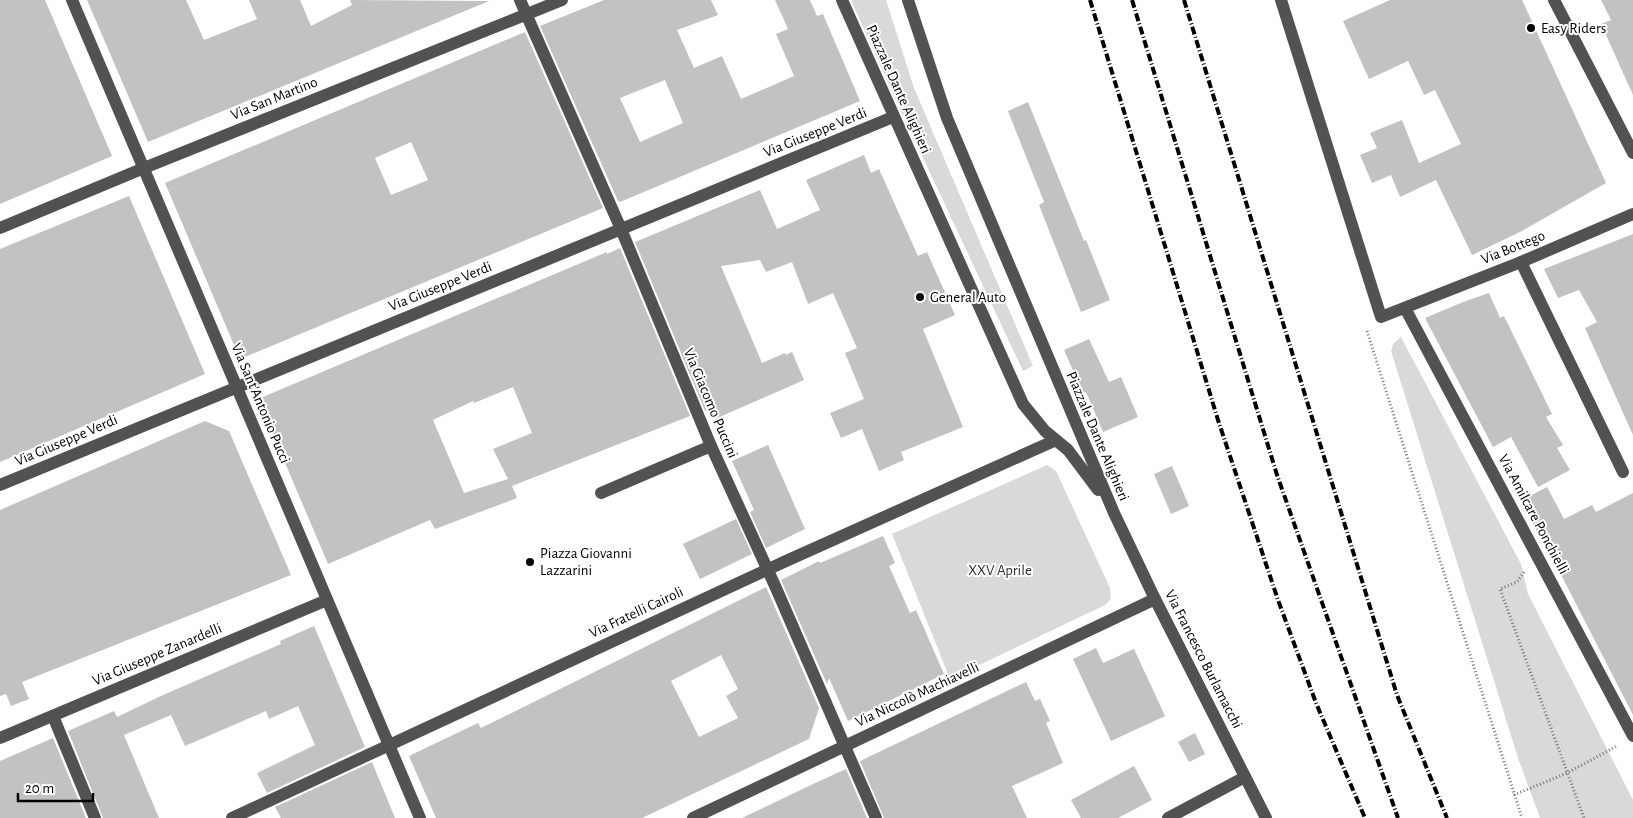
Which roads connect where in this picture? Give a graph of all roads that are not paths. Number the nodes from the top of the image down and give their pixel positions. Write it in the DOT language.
graph roads {
  1 [pos="72,0"];
  2 [pos="520,0"];
  3 [pos="562,0"];
  4 [pos="842,0"];
  5 [pos="908,0"];
  6 [pos="1282,0"];
  7 [pos="1554,0"];
  8 [pos="526,14"];
  9 [pos="893,118"];
  10 [pos="1633,153"];
  11 [pos="144,168"];
  12 [pos="1633,214"];
  13 [pos="0,228"];
  14 [pos="621,229"];
  15 [pos="1521,262"];
  16 [pos="1406,308"];
  17 [pos="237,387"];
  18 [pos="1056,440"];
  19 [pos="711,446"];
  20 [pos="1623,472"];
  21 [pos="0,485"];
  22 [pos="601,494"];
  23 [pos="1114,513"];
  24 [pos="768,570"];
  25 [pos="1155,599"];
  26 [pos="327,600"];
  27 [pos="53,716"];
  28 [pos="0,738"];
  29 [pos="1629,739"];
  30 [pos="389,744"];
  31 [pos="844,746"];
  32 [pos="1245,777"];
  33 [pos="95,818"];
  34 [pos="232,818"];
  35 [pos="420,818"];
  36 [pos="693,818"];
  37 [pos="876,818"];
  38 [pos="1168,818"];
  39 [pos="1266,818"];
  1 -- 11 [label="street, Via Sant'Antonio Pucci"];
  2 -- 8 [label="street, Via Giacomo Puccini"];
  3 -- 8 [label="street, Via San Martino"];
  4 -- 9 [label="street, Piazzale Dante Alighieri"];
  5 -- 23 [label="street, Piazzale Dante Alighieri"];
  6 -- 16 [label="street, Via Bottego"];
  7 -- 10 [label="street"];
  8 -- 11 [label="street, Via San Martino"];
  8 -- 14 [label="street, Via Giacomo Puccini"];
  9 -- 14 [label="street, Via Giuseppe Verdi"];
  9 -- 18 [label="street, Piazzale Dante Alighieri"];
  11 -- 13 [label="street, Via San Martino"];
  11 -- 17 [label="street, Via Sant'Antonio Pucci"];
  12 -- 15 [label="street, Via Bottego"];
  14 -- 17 [label="street, Via Giuseppe Verdi"];
  14 -- 19 [label="street, Via Giacomo Puccini"];
  15 -- 16 [label="street, Via Bottego"];
  15 -- 20 [label="street"];
  16 -- 29 [label="street, Via Amilcare Ponchielli"];
  17 -- 21 [label="street, Via Giuseppe Verdi"];
  17 -- 26 [label="street, Via Sant'Antonio Pucci"];
  18 -- 23 [label="street, Piazzale Dante Alighieri"];
  18 -- 24 [label="street, Via Fratelli Cairoli"];
  19 -- 22 [label="street"];
  19 -- 24 [label="street, Via Giacomo Puccini"];
  23 -- 25 [label="street, Via Francesco Burlamacchi"];
  24 -- 30 [label="street, Via Fratelli Cairoli"];
  24 -- 31 [label="street, Via Giacomo Puccini"];
  25 -- 31 [label="street, Via Niccolò Machiavelli"];
  25 -- 32 [label="street, Via Francesco Burlamacchi"];
  26 -- 27 [label="street, Via Giuseppe Zanardelli"];
  26 -- 30 [label="street, Via Sant'Antonio Pucci"];
  27 -- 28 [label="street, Via Giuseppe Zanardelli"];
  27 -- 33 [label="street"];
  30 -- 34 [label="street, Via Fratelli Cairoli"];
  30 -- 35 [label="street, Via Sant'Antonio Pucci"];
  31 -- 36 [label="street, Via Niccolò Machiavelli"];
  31 -- 37 [label="street, Via Giacomo Puccini"];
  32 -- 38 [label="street"];
  32 -- 39 [label="street, Via Francesco Burlamacchi"];
}
